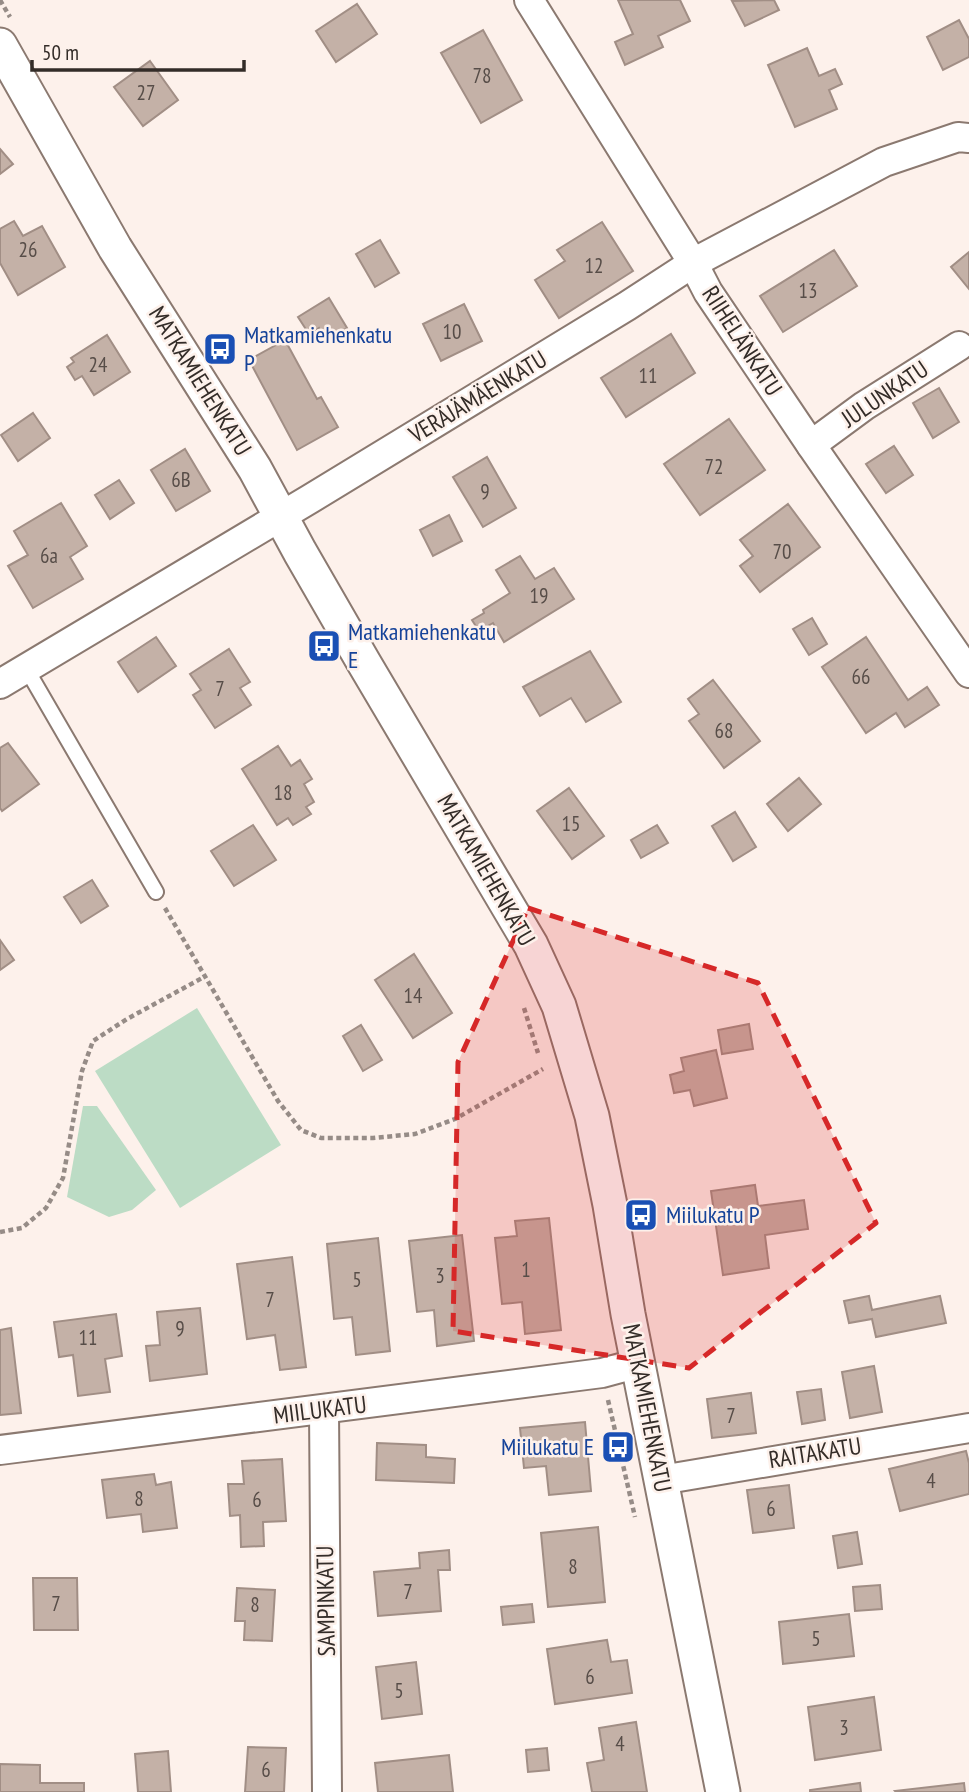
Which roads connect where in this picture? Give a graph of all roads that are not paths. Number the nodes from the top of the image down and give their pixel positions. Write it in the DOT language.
graph roads {
  1 [pos="529,0"];
  2 [pos="0,44"];
  3 [pos="969,138"];
  4 [pos="693,263"];
  5 [pos="960,346"];
  6 [pos="811,445"];
  7 [pos="280,515"];
  8 [pos="26,668"];
  9 [pos="968,668"];
  10 [pos="0,684"];
  11 [pos="156,892"];
  12 [pos="639,1363"];
  13 [pos="324,1410"];
  14 [pos="969,1428"];
  15 [pos="0,1450"];
  16 [pos="661,1480"];
  17 [pos="327,1792"];
  18 [pos="723,1792"];
  1 -- 4 [label="street, RIIHELÄNKATU"];
  2 -- 7 [label="street, MATKAMIEHENKATU"];
  3 -- 4 [label="street, VERÄJÄMÄENKATU"];
  4 -- 6 [label="street, RIIHELÄNKATU"];
  4 -- 7 [label="street, VERÄJÄMÄENKATU"];
  5 -- 6 [label="street, JULUNKATU"];
  6 -- 9 [label="street, RIIHELÄNKATU"];
  7 -- 8 [label="street, VERÄJÄMÄENKATU"];
  7 -- 12 [label="street, MATKAMIEHENKATU"];
  8 -- 10 [label="street, VERÄJÄMÄENKATU"];
  8 -- 11 [label="lane"];
  12 -- 13 [label="street, MIILUKATU"];
  12 -- 16 [label="street, MATKAMIEHENKATU"];
  13 -- 15 [label="street, MIILUKATU"];
  13 -- 17 [label="street, SAMPINKATU"];
  14 -- 16 [label="street, RAITAKATU"];
  16 -- 18 [label="street, MATKAMIEHENKATU"];
}
